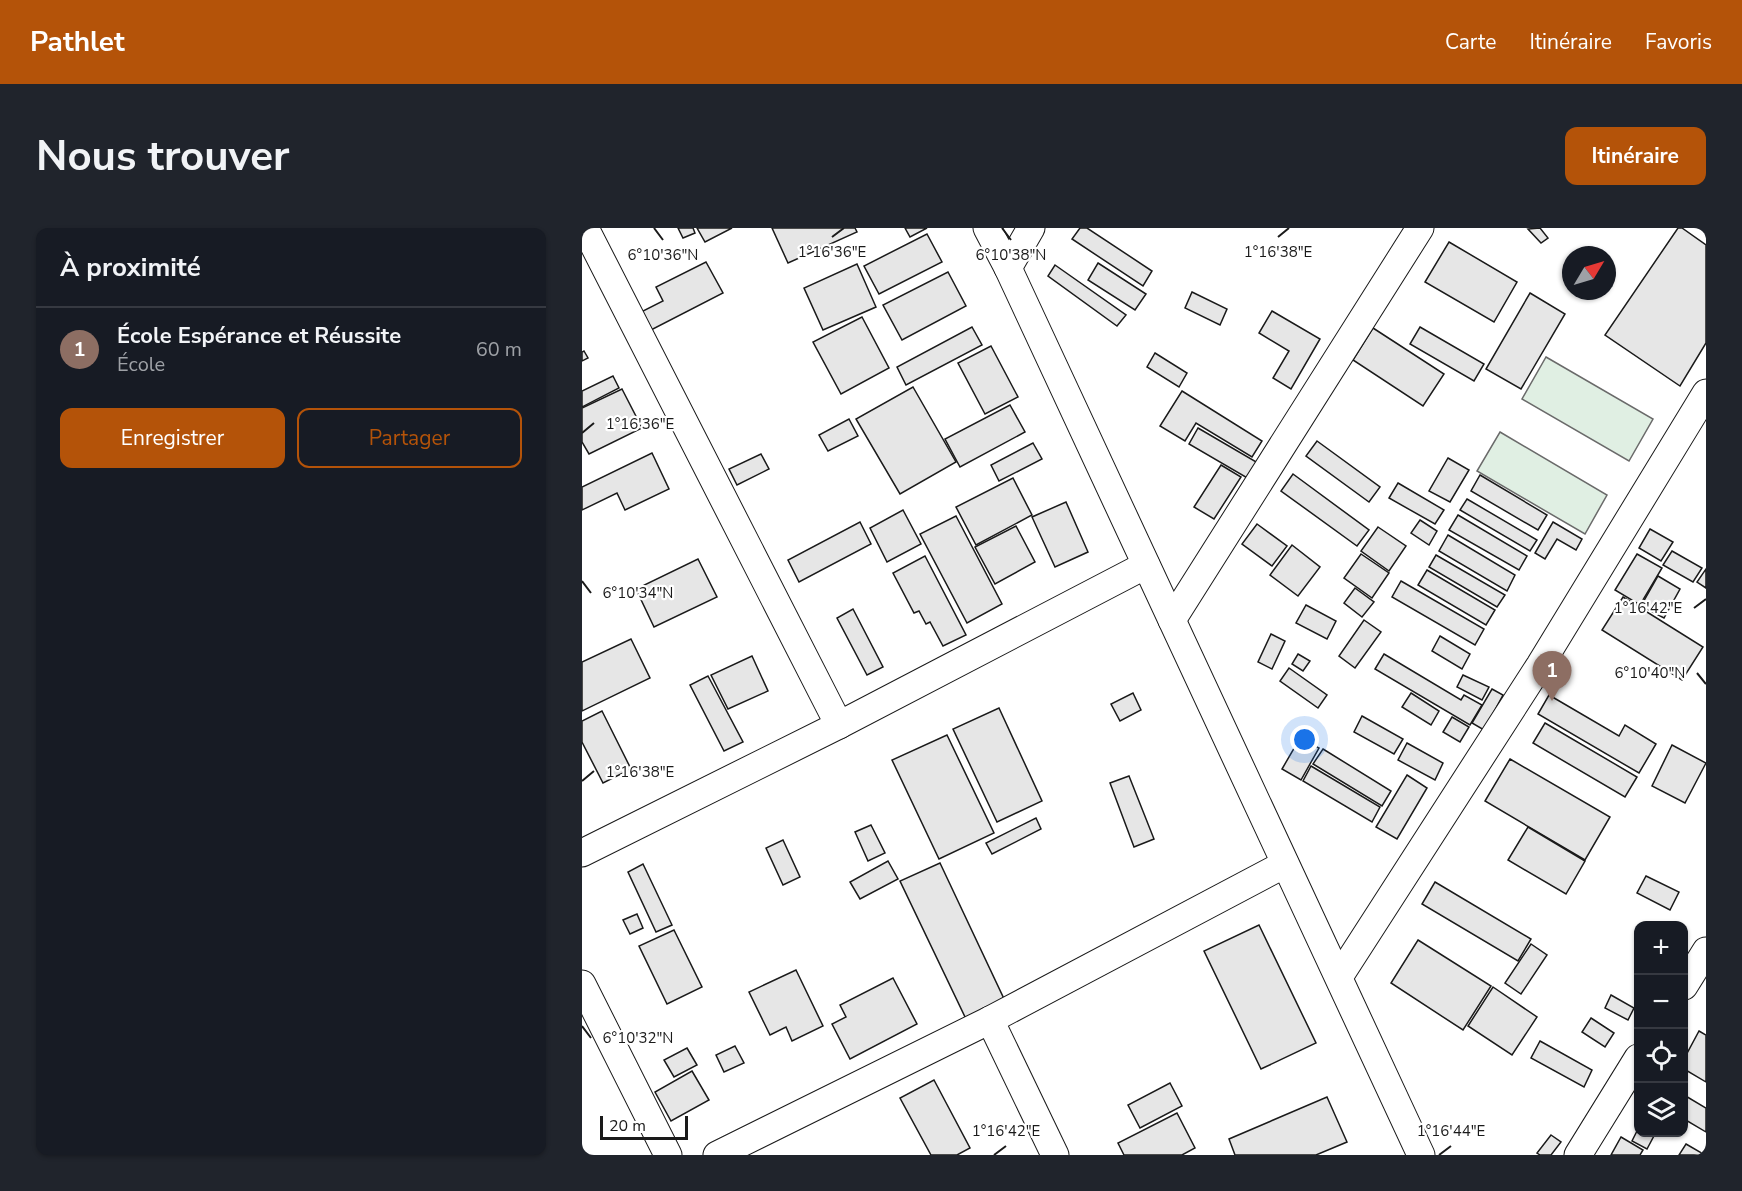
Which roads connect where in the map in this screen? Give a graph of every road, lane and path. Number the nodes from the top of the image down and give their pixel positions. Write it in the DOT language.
graph roads {
  1 [pos="585,228"];
  2 [pos="987,228"];
  3 [pos="1031,228"];
  4 [pos="1419,228"];
  5 [pos="1008,268"];
  6 [pos="1706,393"];
  7 [pos="1146,565"];
  8 [pos="1172,620"];
  9 [pos="839,725"];
  10 [pos="582,853"];
  11 [pos="1285,864"];
  12 [pos="1706,951"];
  13 [pos="1339,977"];
  14 [pos="1688,978"];
  15 [pos="582,984"];
  16 [pos="990,1020"];
  17 [pos="1634,1064"];
  18 [pos="668,1155"];
  19 [pos="717,1155"];
  20 [pos="1055,1155"];
  21 [pos="1421,1155"];
  22 [pos="1578,1155"];
  1 -- 9 [label="street"];
  2 -- 5 [label="street"];
  3 -- 5 [label="street"];
  4 -- 8 [label="street"];
  5 -- 7 [label="street"];
  6 -- 13 [label="street"];
  7 -- 8 [label="street"];
  7 -- 9 [label="street"];
  8 -- 11 [label="street"];
  9 -- 10 [label="street"];
  11 -- 13 [label="street"];
  11 -- 16 [label="street"];
  12 -- 14 [label="street"];
  13 -- 21 [label="street"];
  15 -- 18 [label="street"];
  16 -- 19 [label="street"];
  16 -- 20 [label="street"];
  17 -- 22 [label="street"];
}
